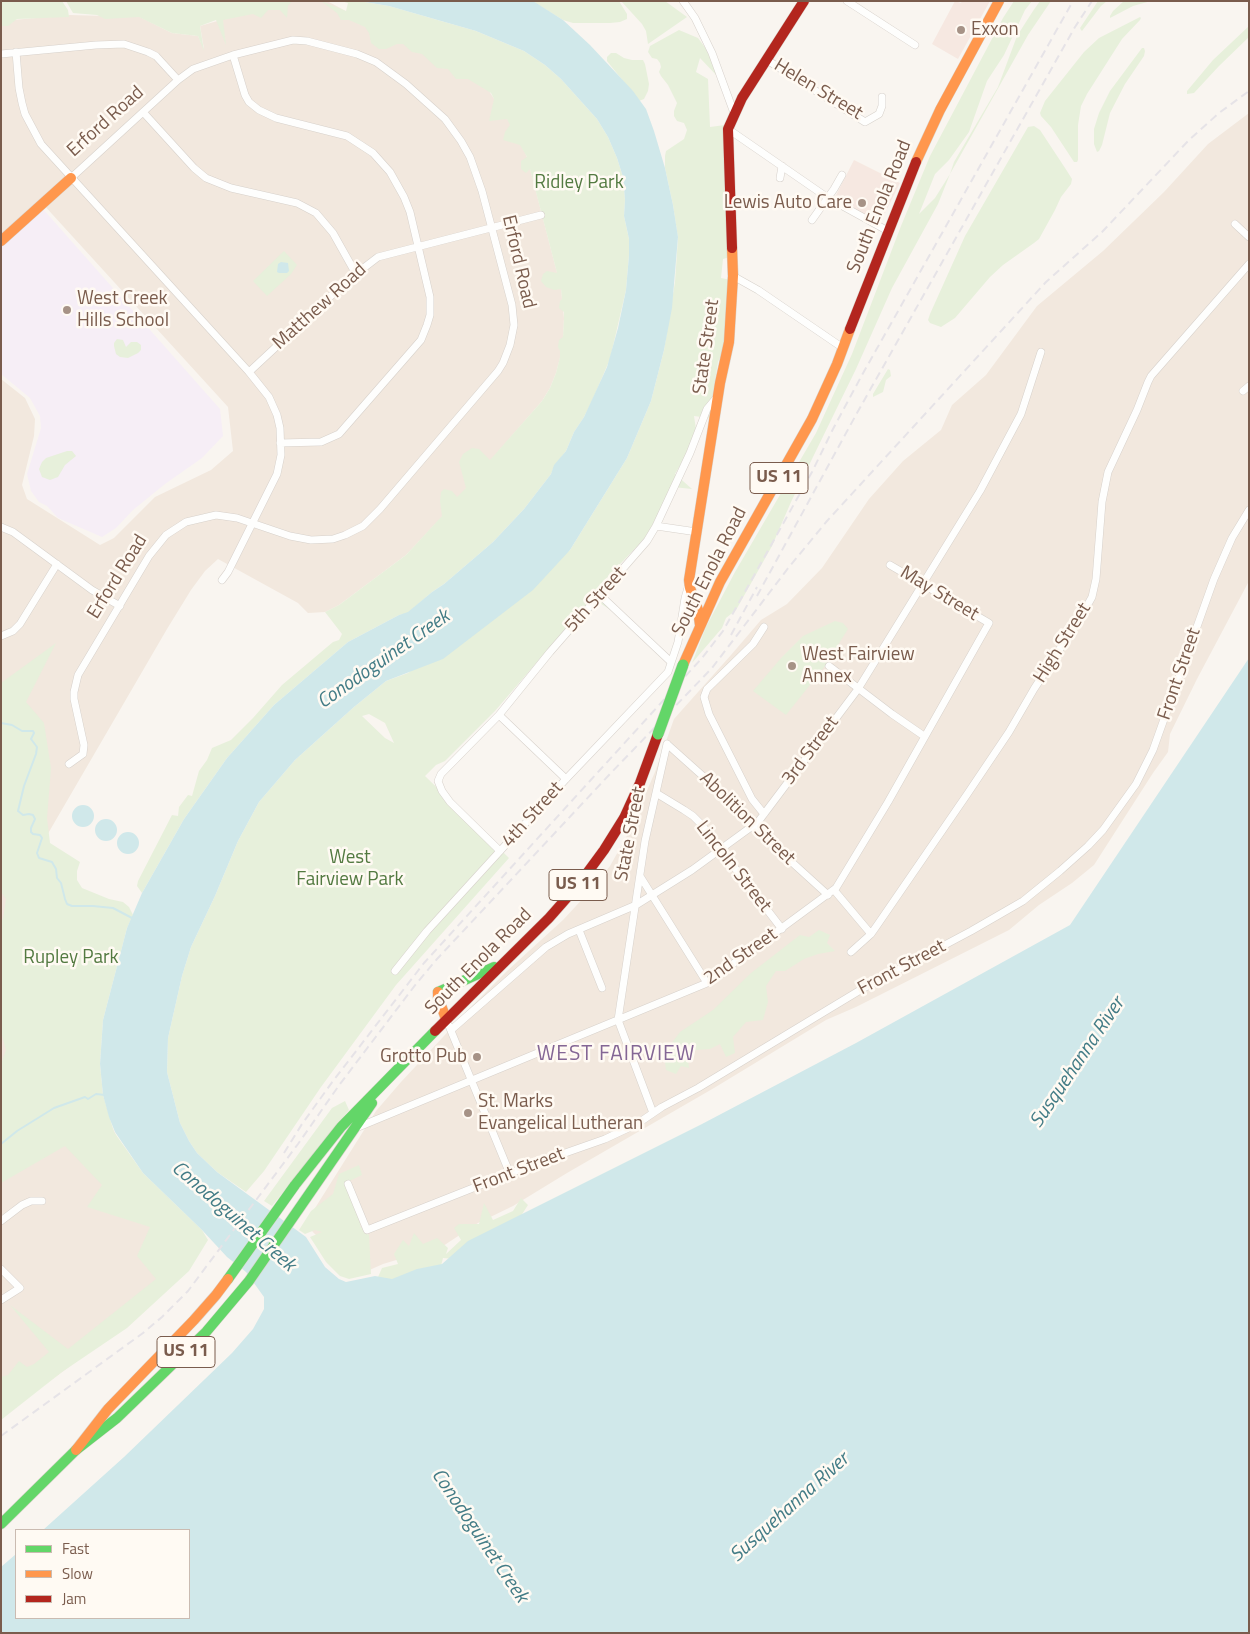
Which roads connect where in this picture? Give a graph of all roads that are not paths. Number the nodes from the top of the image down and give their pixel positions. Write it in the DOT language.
graph roads {
  1 [pos="683,1"];
  2 [pos="804,1"];
  3 [pos="847,1"];
  4 [pos="1000,1"];
  5 [pos="915,45"];
  6 [pos="16,52"];
  7 [pos="1,54"];
  8 [pos="233,55"];
  9 [pos="767,60"];
  10 [pos="178,80"];
  11 [pos="882,97"];
  12 [pos="143,112"];
  13 [pos="734,113"];
  14 [pos="728,129"];
  15 [pos="782,166"];
  16 [pos="842,174"];
  17 [pos="71,178"];
  18 [pos="780,178"];
  19 [pos="828,198"];
  20 [pos="541,215"];
  21 [pos="812,220"];
  22 [pos="1235,224"];
  23 [pos="492,227"];
  24 [pos="888,231"];
  25 [pos="1249,237"];
  26 [pos="1,241"];
  27 [pos="418,246"];
  28 [pos="1249,264"];
  29 [pos="356,274"];
  30 [pos="734,276"];
  31 [pos="843,348"];
  32 [pos="1041,352"];
  33 [pos="249,372"];
  34 [pos="1249,386"];
  35 [pos="1242,391"];
  36 [pos="718,395"];
  37 [pos="280,443"];
  38 [pos="1249,510"];
  39 [pos="253,522"];
  40 [pos="656,526"];
  41 [pos="1,527"];
  42 [pos="696,532"];
  43 [pos="57,564"];
  44 [pos="890,565"];
  45 [pos="222,580"];
  46 [pos="923,584"];
  47 [pos="690,588"];
  48 [pos="600,595"];
  49 [pos="709,605"];
  50 [pos="120,606"];
  51 [pos="989,623"];
  52 [pos="700,625"];
  53 [pos="764,627"];
  54 [pos="1,636"];
  55 [pos="671,662"];
  56 [pos="829,666"];
  57 [pos="858,689"];
  58 [pos="499,715"];
  59 [pos="924,736"];
  60 [pos="667,744"];
  61 [pos="69,764"];
  62 [pos="566,779"];
  63 [pos="656,793"];
  64 [pos="764,814"];
  65 [pos="752,826"];
  66 [pos="720,850"];
  67 [pos="500,851"];
  68 [pos="640,876"];
  69 [pos="834,890"];
  70 [pos="652,895"];
  71 [pos="828,895"];
  72 [pos="636,905"];
  73 [pos="782,929"];
  74 [pos="579,930"];
  75 [pos="871,934"];
  76 [pos="851,952"];
  77 [pos="500,965"];
  78 [pos="395,971"];
  79 [pos="707,983"];
  80 [pos="602,988"];
  81 [pos="446,1019"];
  82 [pos="618,1020"];
  83 [pos="451,1030"];
  84 [pos="388,1079"];
  85 [pos="472,1080"];
  86 [pos="654,1113"];
  87 [pos="356,1128"];
  88 [pos="510,1174"];
  89 [pos="348,1184"];
  90 [pos="42,1201"];
  91 [pos="1,1221"];
  92 [pos="1,1269"];
  93 [pos="1,1300"];
  94 [pos="76,1450"];
  95 [pos="1,1524"];
  1 -- 13 [label="street"];
  2 -- 9 [label="main road, State Street"];
  3 -- 5 [label="street"];
  4 -- 24 [label="main road, South Enola Road / US 11"];
  6 -- 7 [label="street"];
  6 -- 10 [label="street"];
  6 -- 17 [label="street"];
  8 -- 10 [label="street, Erford Road"];
  8 -- 23 [label="street, Erford Road"];
  8 -- 27 [label="street"];
  9 -- 11 [label="street, Helen Street"];
  9 -- 13 [label="main road, State Street"];
  10 -- 12 [label="street, Erford Road"];
  12 -- 17 [label="street, Erford Road"];
  12 -- 29 [label="street"];
  13 -- 14 [label="main road, State Street"];
  14 -- 15 [label="street"];
  14 -- 30 [label="main road, State Street"];
  15 -- 18 [label="street"];
  15 -- 19 [label="street"];
  16 -- 19 [label="street"];
  17 -- 26 [label="main road, Erford Road"];
  17 -- 33 [label="street"];
  19 -- 21 [label="street"];
  19 -- 24 [label="street"];
  20 -- 23 [label="street, Matthew Road"];
  22 -- 25 [label="street"];
  23 -- 27 [label="street, Matthew Road"];
  23 -- 39 [label="street, Erford Road"];
  24 -- 31 [label="main road, South Enola Road / US 11"];
  27 -- 29 [label="street, Matthew Road"];
  27 -- 37 [label="street"];
  28 -- 75 [label="street, High Street"];
  29 -- 33 [label="street, Matthew Road"];
  30 -- 31 [label="street"];
  30 -- 36 [label="main road, State Street"];
  31 -- 49 [label="main road, South Enola Road / US 11"];
  32 -- 46 [label="street, 3rd Street"];
  33 -- 37 [label="street"];
  34 -- 35 [label="street"];
  36 -- 40 [label="street, 5th Street"];
  36 -- 42 [label="main road, State Street"];
  37 -- 39 [label="street"];
  38 -- 86 [label="street, Front Street"];
  39 -- 45 [label="street"];
  39 -- 50 [label="street, Erford Road"];
  40 -- 42 [label="street"];
  40 -- 48 [label="street, 5th Street"];
  41 -- 43 [label="street"];
  42 -- 47 [label="main road, State Street"];
  43 -- 50 [label="street"];
  43 -- 54 [label="street"];
  44 -- 46 [label="street, May Street"];
  46 -- 51 [label="street, May Street"];
  46 -- 57 [label="street, 3rd Street"];
  47 -- 49 [label="main road"];
  47 -- 52 [label="main road, State Street"];
  47 -- 55 [label="street, State Street"];
  48 -- 55 [label="street"];
  48 -- 58 [label="street, 5th Street"];
  49 -- 52 [label="main road, South Enola Road / US 11"];
  50 -- 61 [label="street, Erford Road"];
  51 -- 59 [label="street, 2nd Street"];
  52 -- 77 [label="main road, South Enola Road / US 11, bridge"];
  53 -- 64 [label="street"];
  55 -- 62 [label="street, 4th Street"];
  56 -- 57 [label="street"];
  57 -- 59 [label="street"];
  57 -- 64 [label="street, 3rd Street"];
  58 -- 62 [label="street"];
  58 -- 67 [label="street, 5th Street"];
  59 -- 69 [label="street, 2nd Street"];
  60 -- 63 [label="street, State Street"];
  60 -- 65 [label="street, Abolition Street"];
  62 -- 67 [label="street, 4th Street"];
  63 -- 66 [label="street, Lincoln Street"];
  63 -- 68 [label="street, State Street"];
  64 -- 65 [label="street, 3rd Street"];
  65 -- 66 [label="street, 3rd Street"];
  65 -- 71 [label="street, Abolition Street"];
  66 -- 70 [label="street, 3rd Street"];
  66 -- 73 [label="street, Lincoln Street"];
  67 -- 78 [label="street, 4th Street"];
  68 -- 70 [label="street"];
  68 -- 72 [label="street, State Street"];
  69 -- 71 [label="street, 2nd Street"];
  69 -- 75 [label="street"];
  70 -- 72 [label="street, 3rd Street"];
  70 -- 79 [label="street"];
  71 -- 73 [label="street, 2nd Street"];
  72 -- 74 [label="street, 3rd Street"];
  72 -- 82 [label="street, State Street"];
  73 -- 79 [label="street, 2nd Street"];
  74 -- 80 [label="street"];
  74 -- 83 [label="street, 3rd Street"];
  75 -- 76 [label="street, High Street"];
  77 -- 81 [label="main road, South Enola Road / US 11"];
  77 -- 81 [label="main road"];
  79 -- 82 [label="street, 2nd Street"];
  81 -- 83 [label="street"];
  81 -- 84 [label="main road, South Enola Road / US 11"];
  82 -- 85 [label="street, 2nd Street"];
  82 -- 86 [label="street"];
  83 -- 85 [label="street"];
  84 -- 87 [label="main road, South Enola Road / US 11"];
  84 -- 94 [label="main road, South Enola Road / US 11"];
  85 -- 87 [label="street, 2nd Street"];
  85 -- 88 [label="street"];
  86 -- 88 [label="street, Front Street"];
  87 -- 94 [label="main road, South Enola Road / US 11"];
  88 -- 89 [label="street, Front Street"];
  90 -- 91 [label="street"];
  92 -- 93 [label="street"];
  94 -- 95 [label="main road, US 11"];
}
